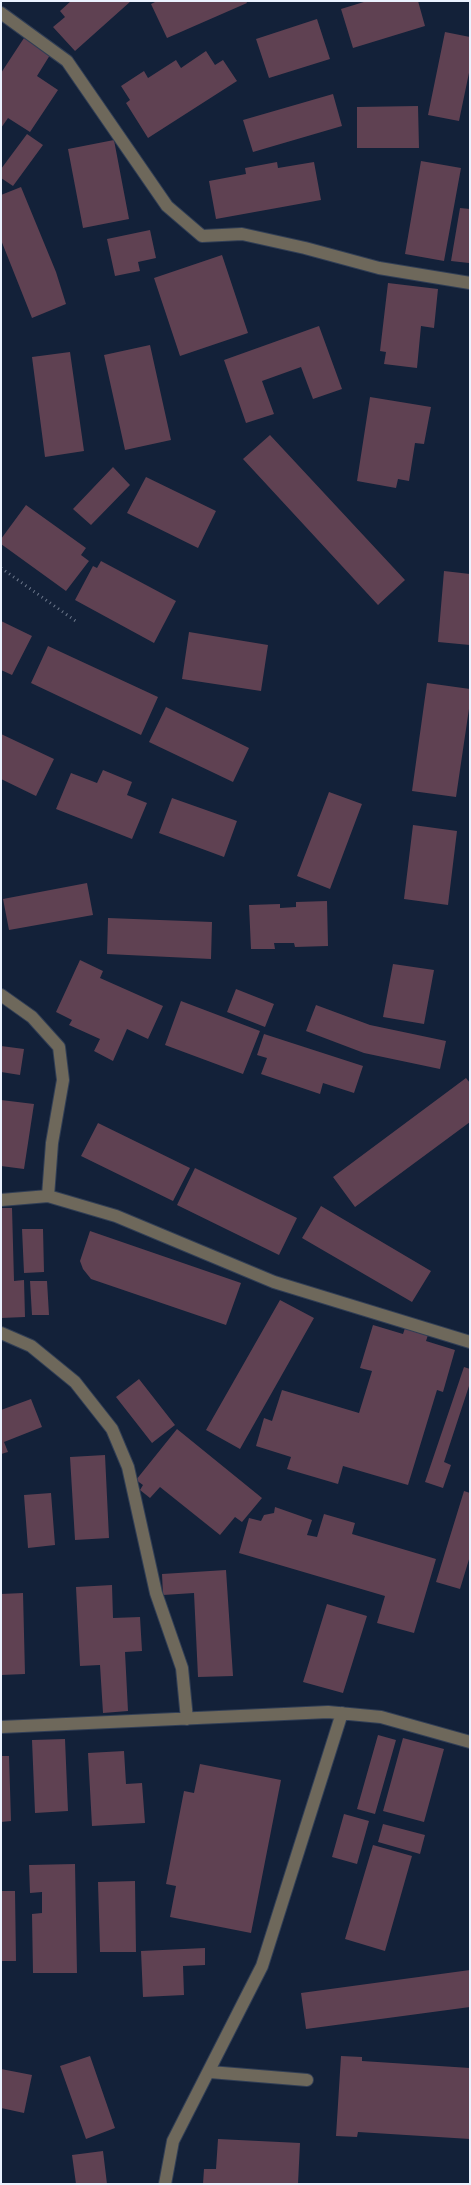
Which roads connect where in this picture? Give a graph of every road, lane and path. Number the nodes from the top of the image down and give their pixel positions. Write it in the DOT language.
graph roads {
  1 [pos="1,13"];
  2 [pos="470,284"];
  3 [pos="1,568"];
  4 [pos="77,622"];
  5 [pos="1,995"];
  6 [pos="48,1196"];
  7 [pos="1,1200"];
  8 [pos="1,1333"];
  9 [pos="470,1342"];
  10 [pos="342,1713"];
  11 [pos="187,1719"];
  12 [pos="1,1727"];
  13 [pos="470,1742"];
  14 [pos="210,2072"];
  15 [pos="307,2080"];
  16 [pos="164,2184"];
  1 -- 2 [label="street"];
  3 -- 4 [label="path"];
  5 -- 6 [label="street"];
  6 -- 7 [label="street"];
  6 -- 9 [label="street"];
  8 -- 11 [label="street"];
  10 -- 11 [label="street"];
  10 -- 13 [label="street"];
  10 -- 14 [label="street"];
  11 -- 12 [label="street"];
  14 -- 15 [label="street"];
  14 -- 16 [label="street"];
}
